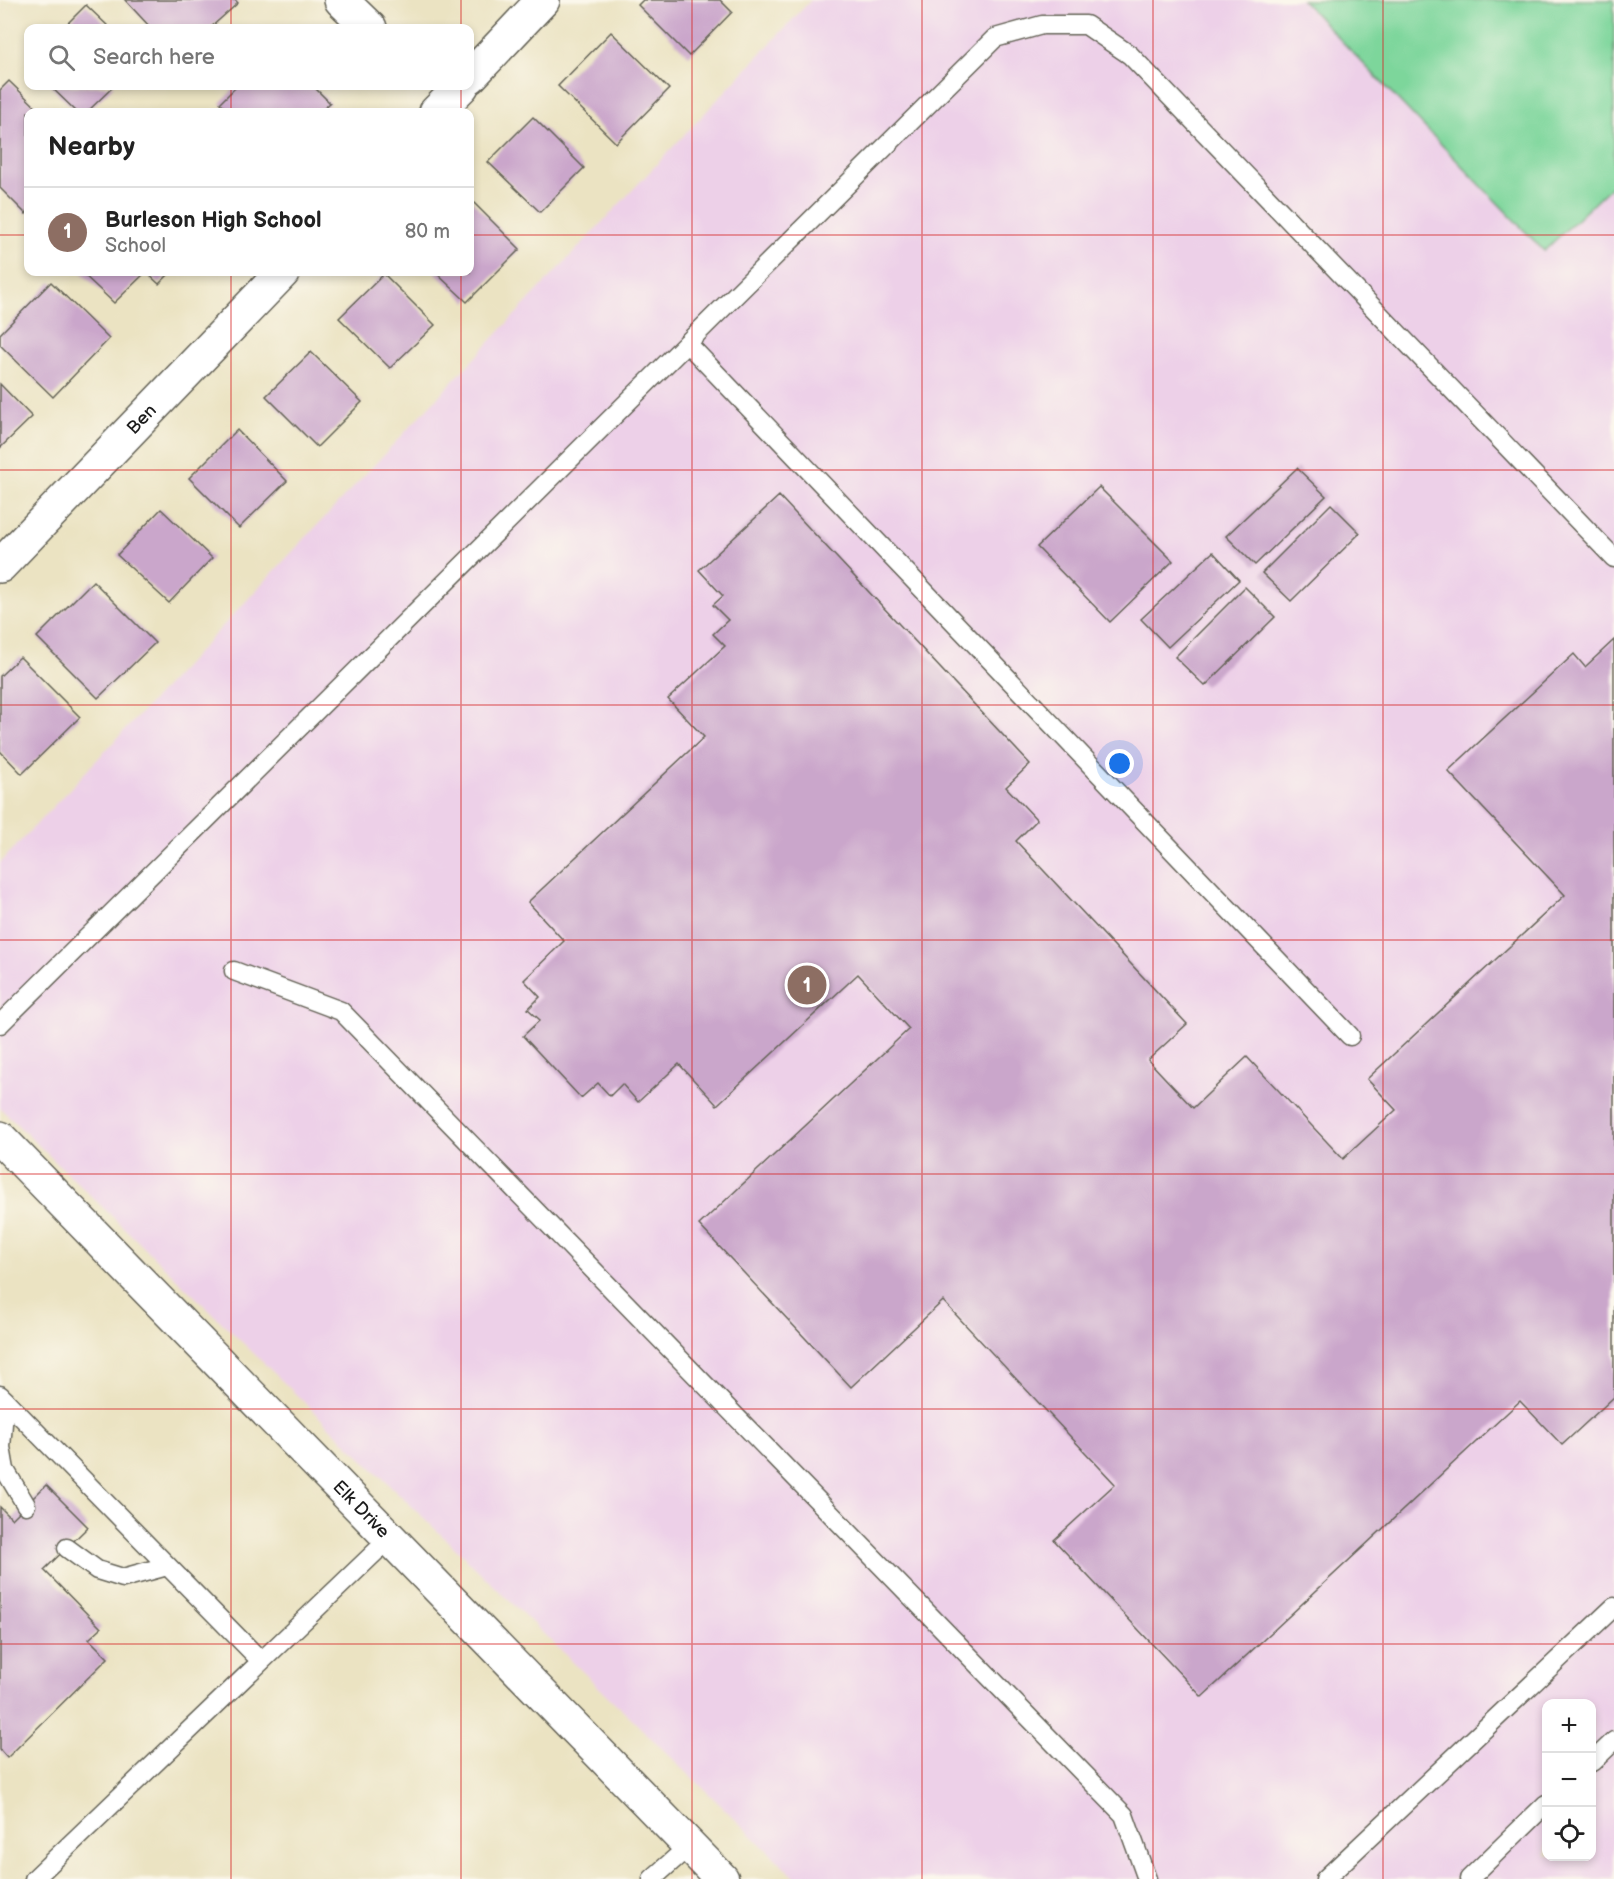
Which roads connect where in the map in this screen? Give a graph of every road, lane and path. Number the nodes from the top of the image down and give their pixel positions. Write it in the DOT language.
graph roads {
  1 [pos="341,0"];
  2 [pos="543,0"];
  3 [pos="366,24"];
  4 [pos="474,73"];
  5 [pos="279,276"];
  6 [pos="687,343"];
  7 [pos="1614,558"];
  8 [pos="0,566"];
  9 [pos="234,971"];
  10 [pos="0,1024"];
  11 [pos="1350,1036"];
  12 [pos="0,1138"];
  13 [pos="2,1397"];
  14 [pos="26,1505"];
  15 [pos="390,1538"];
  16 [pos="67,1548"];
  17 [pos="167,1566"];
  18 [pos="1614,1607"];
  19 [pos="261,1661"];
  20 [pos="1614,1741"];
  21 [pos="1596,1758"];
  22 [pos="1543,1807"];
  23 [pos="689,1846"];
  24 [pos="34,1879"];
  25 [pos="652,1879"];
  26 [pos="722,1879"];
  27 [pos="1147,1879"];
  28 [pos="1325,1879"];
  29 [pos="1469,1879"];
  1 -- 3 [label="street"];
  2 -- 4 [label="street"];
  5 -- 8 [label="street, Ben"];
  6 -- 7 [label="lane"];
  6 -- 10 [label="lane"];
  6 -- 11 [label="lane"];
  9 -- 27 [label="lane"];
  12 -- 15 [label="street, Elk Drive"];
  13 -- 14 [label="lane"];
  13 -- 17 [label="lane"];
  15 -- 19 [label="lane"];
  15 -- 23 [label="street, Elk Drive"];
  16 -- 17 [label="lane"];
  17 -- 19 [label="lane"];
  18 -- 28 [label="lane"];
  19 -- 24 [label="lane"];
  20 -- 21 [label="lane"];
  22 -- 29 [label="lane"];
  23 -- 25 [label="lane"];
  23 -- 26 [label="street, Elk Drive"];
}
